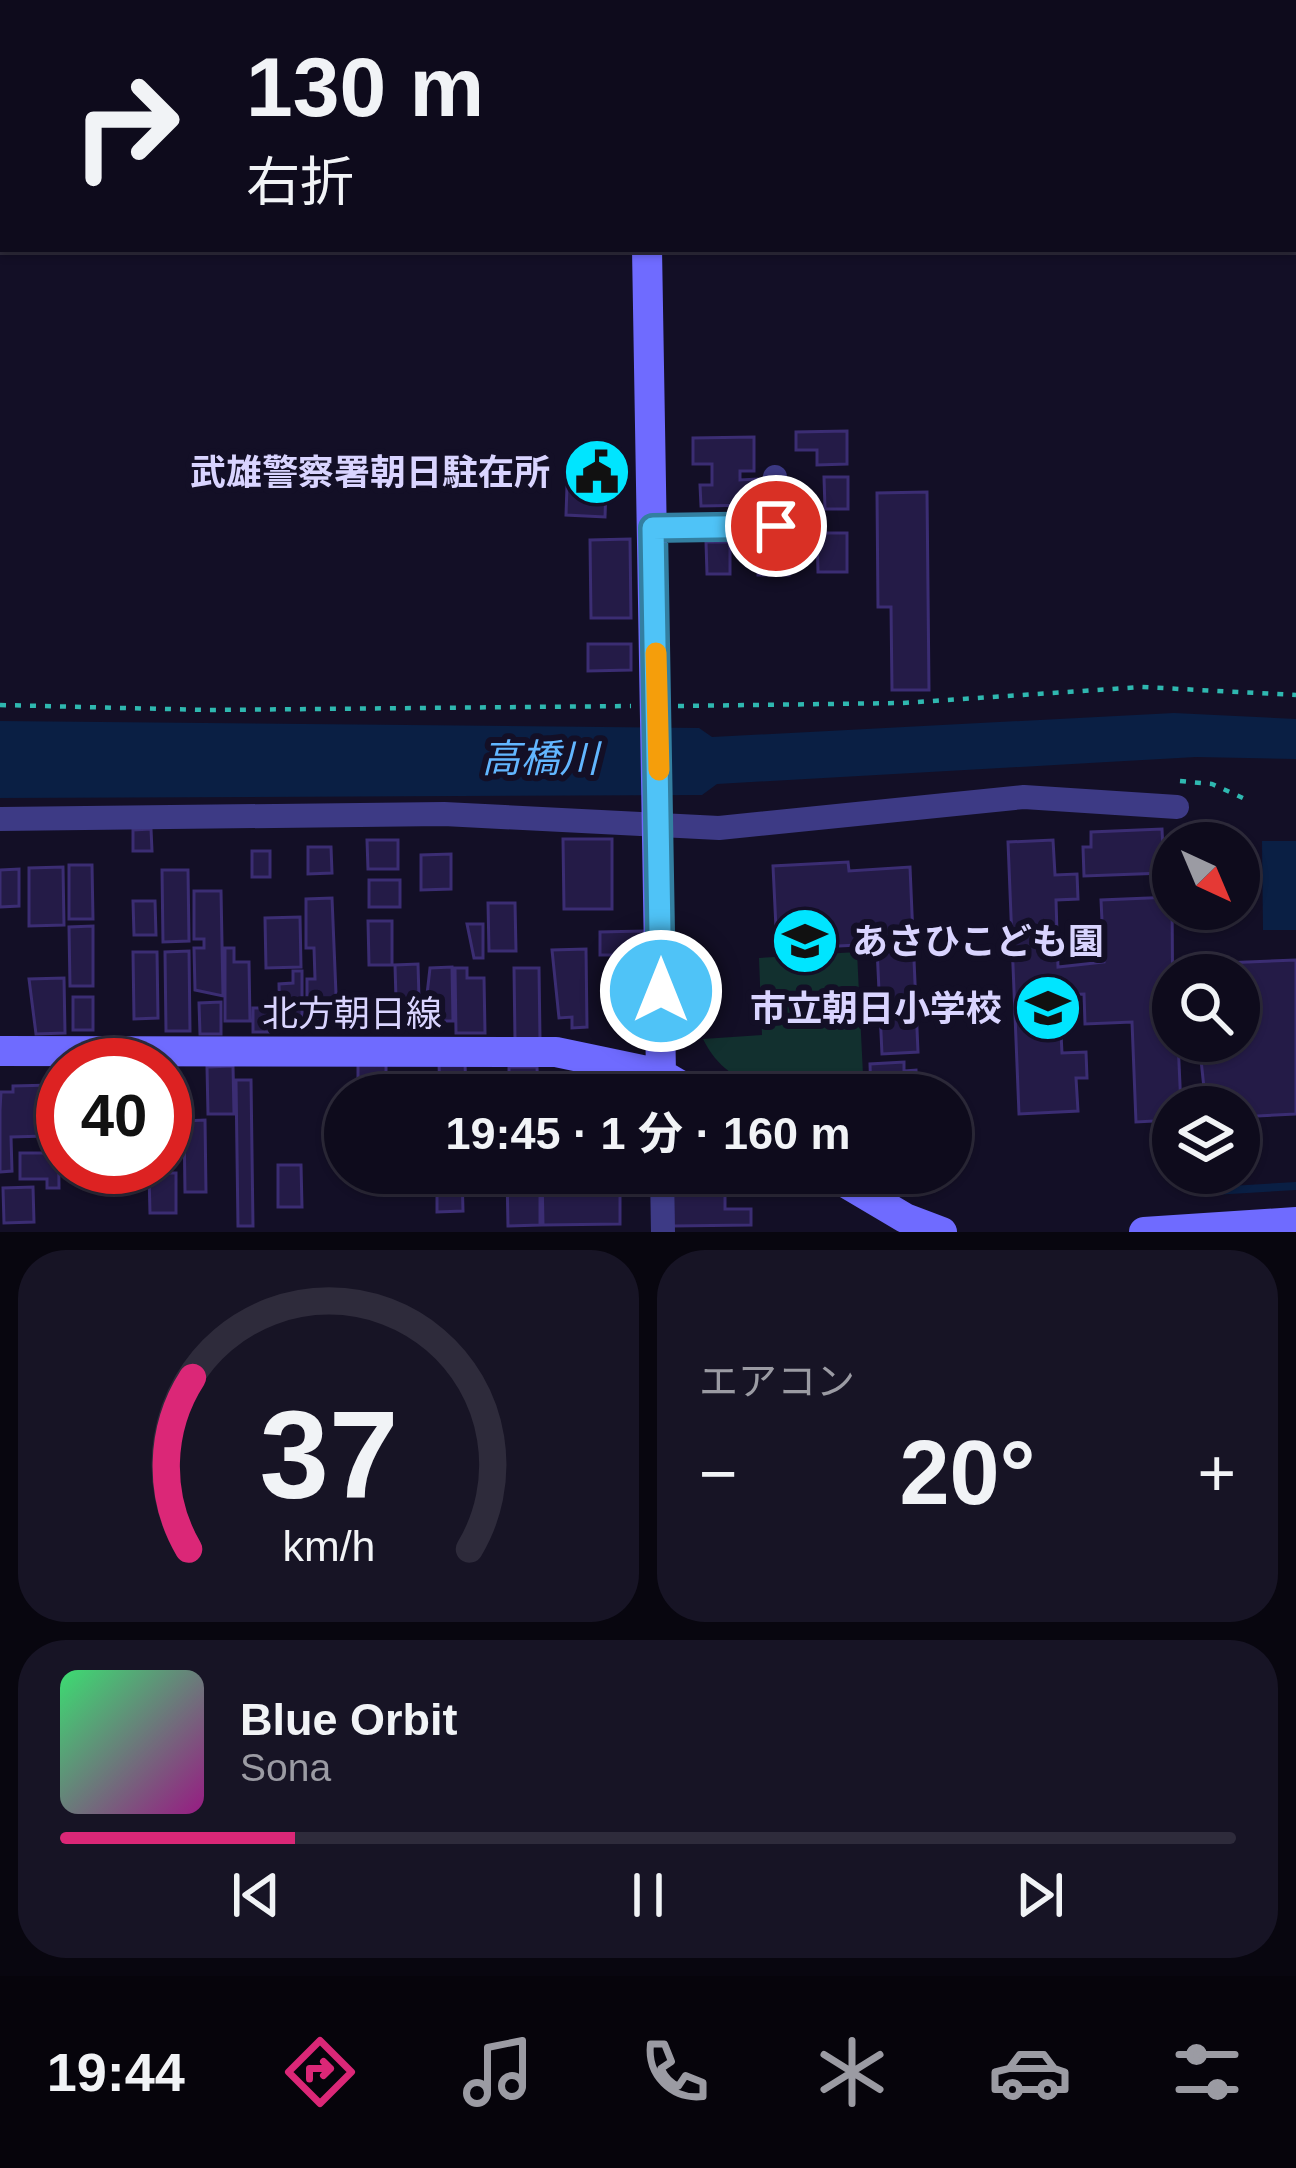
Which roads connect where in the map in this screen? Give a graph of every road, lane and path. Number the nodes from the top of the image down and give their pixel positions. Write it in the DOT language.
graph roads {
  1 [pos="647,252"];
  2 [pos="776,477"];
  3 [pos="653,528"];
  4 [pos="1296,695"];
  5 [pos="0,705"];
  6 [pos="658,712"];
  7 [pos="1164,780"];
  8 [pos="1243,798"];
  9 [pos="1177,807"];
  10 [pos="660,817"];
  11 [pos="0,819"];
  12 [pos="0,1051"];
  13 [pos="626,1074"];
  14 [pos="661,1074"];
  15 [pos="662,1194"];
  16 [pos="856,1194"];
  17 [pos="1296,1222"];
  18 [pos="896,1225"];
  19 [pos="663,1232"];
  20 [pos="942,1232"];
  21 [pos="1144,1232"];
  1 -- 3 [label="main road"];
  2 -- 3 [label="street"];
  3 -- 6 [label="main road"];
  4 -- 6 [label="path"];
  5 -- 6 [label="path"];
  6 -- 10 [label="main road"];
  7 -- 8 [label="path"];
  9 -- 10 [label="street"];
  10 -- 11 [label="street"];
  10 -- 14 [label="main road"];
  12 -- 13 [label="main road, 北方朝日線"];
  15 -- 19 [label="street"];
  16 -- 18 [label="main road"];
  17 -- 21 [label="main road"];
  18 -- 20 [label="main road"];
}
